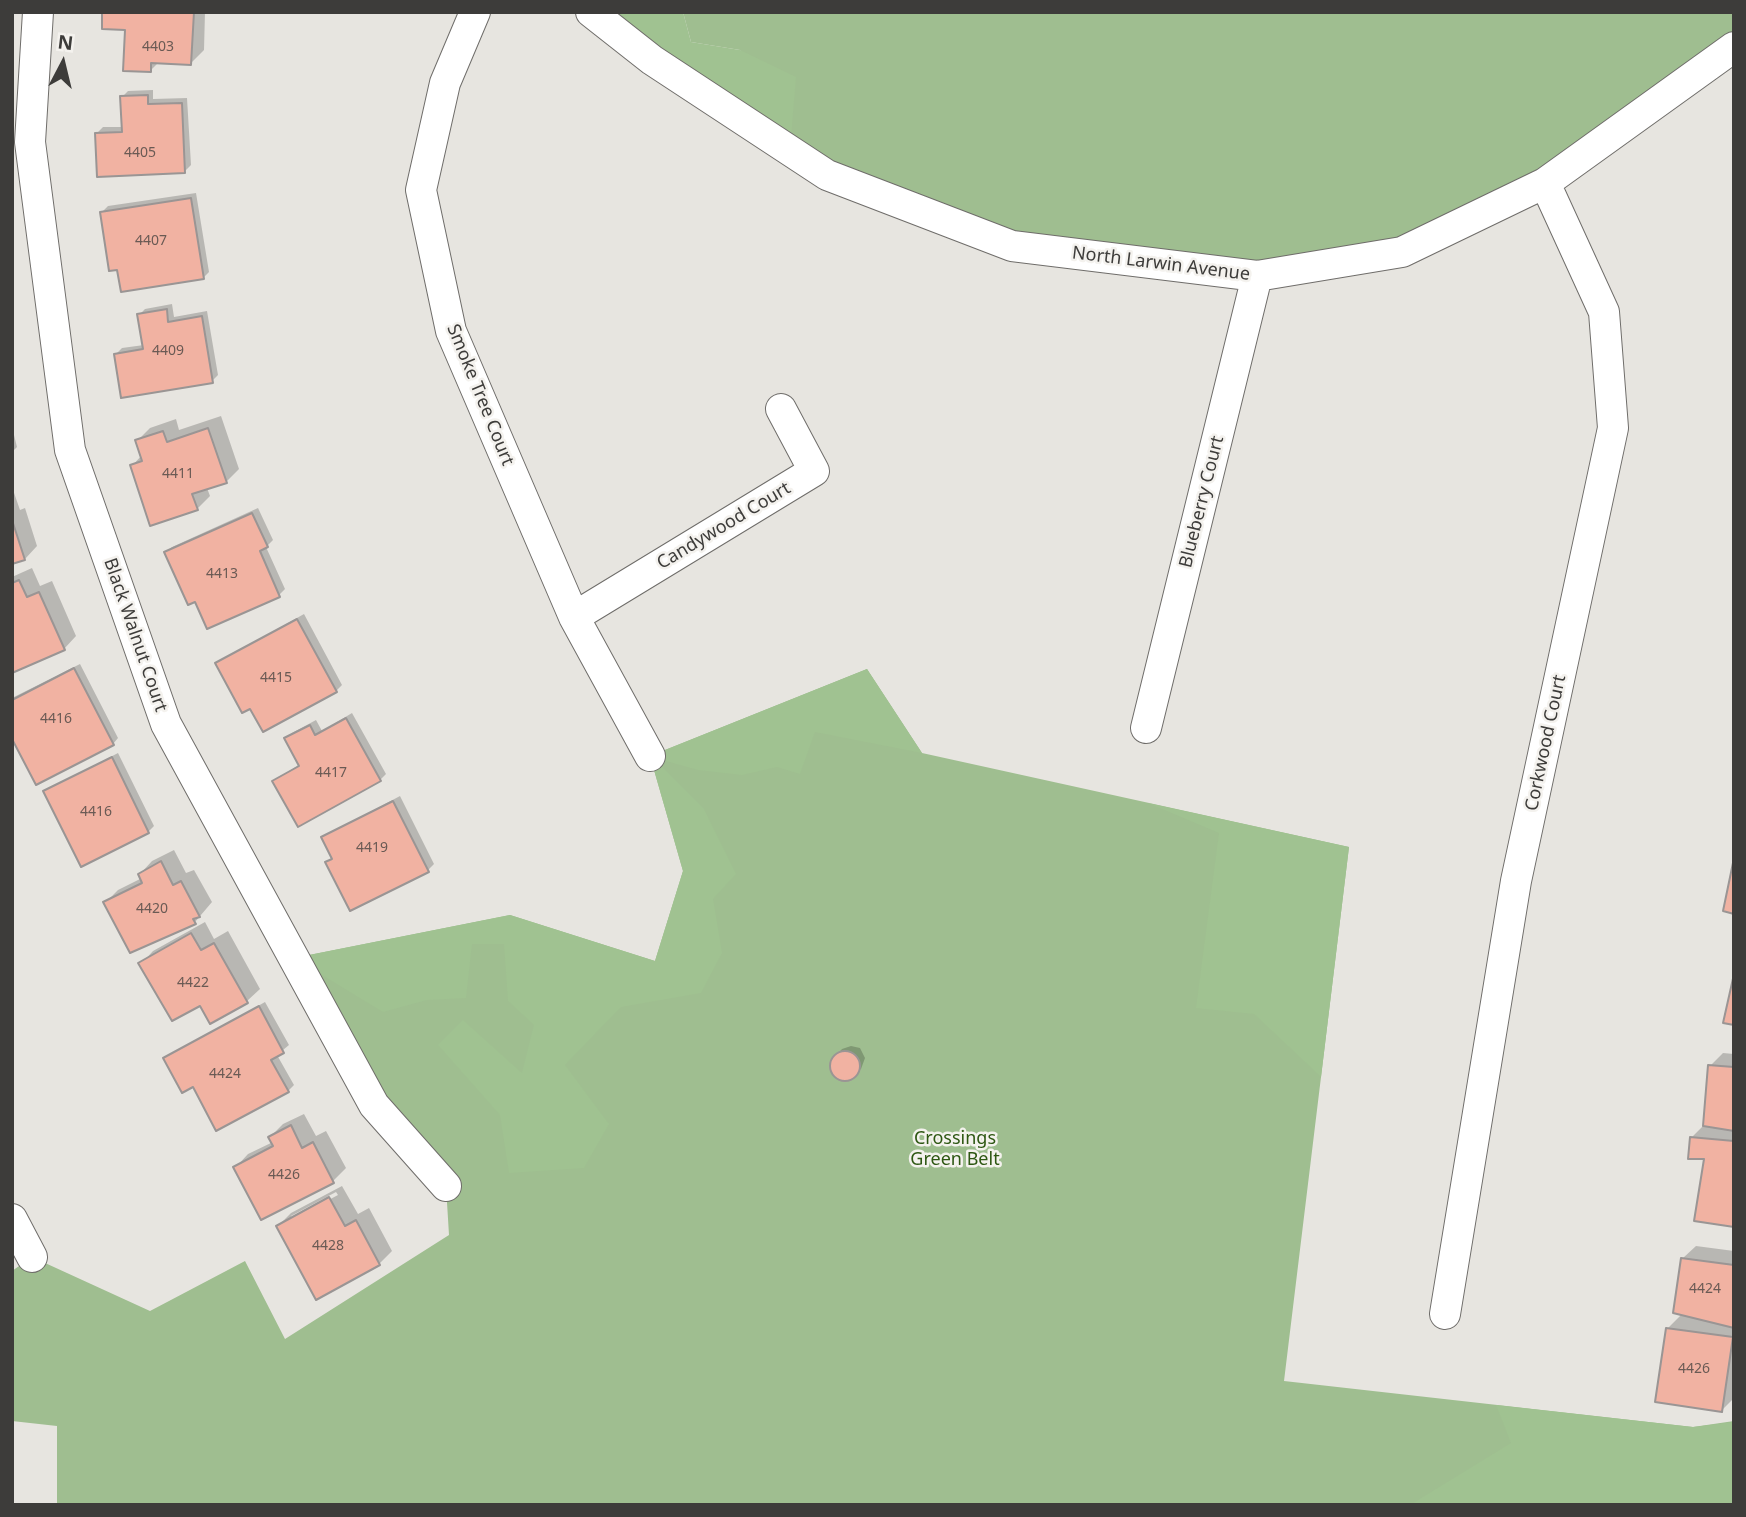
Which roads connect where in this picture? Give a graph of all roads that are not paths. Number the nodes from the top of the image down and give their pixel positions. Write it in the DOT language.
graph roads {
  1 [pos="38,12"];
  2 [pos="475,12"];
  3 [pos="591,12"];
  4 [pos="1734,47"];
  5 [pos="1545,183"];
  6 [pos="1257,276"];
  7 [pos="781,409"];
  8 [pos="574,617"];
  9 [pos="1146,728"];
  10 [pos="650,757"];
  11 [pos="446,1186"];
  12 [pos="12,1219"];
  13 [pos="32,1257"];
  14 [pos="1445,1314"];
  1 -- 11 [label="street, Black Walnut Court"];
  2 -- 8 [label="street, Smoke Tree Court"];
  3 -- 6 [label="street, North Larwin Avenue"];
  4 -- 5 [label="street, North Larwin Avenue"];
  5 -- 6 [label="street, North Larwin Avenue"];
  5 -- 14 [label="street, Corkwood Court"];
  6 -- 9 [label="street, Blueberry Court"];
  7 -- 8 [label="street, Candywood Court"];
  8 -- 10 [label="street, Smoke Tree Court"];
  12 -- 13 [label="street"];
}
